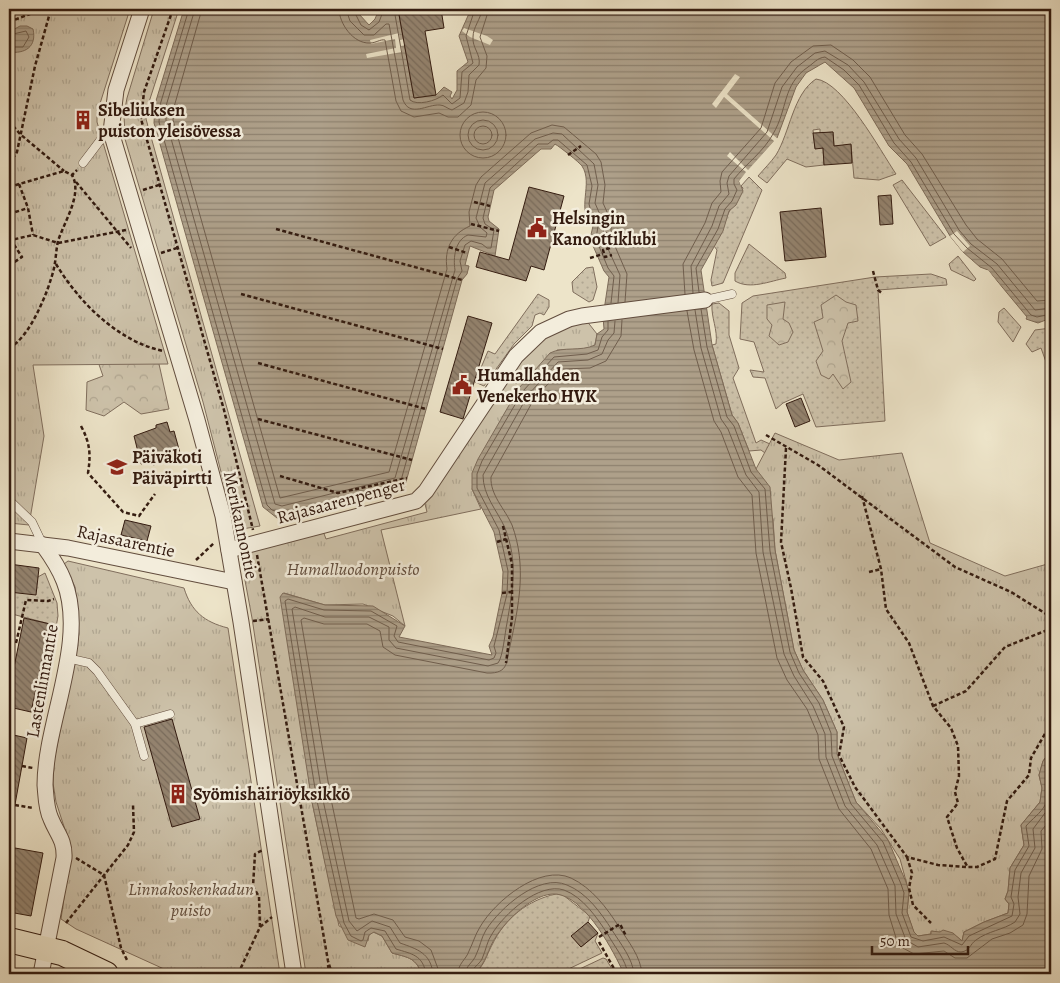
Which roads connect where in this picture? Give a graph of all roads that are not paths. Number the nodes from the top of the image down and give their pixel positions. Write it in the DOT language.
graph roads {
  1 [pos="142,9"];
  2 [pos="111,132"];
  3 [pos="83,163"];
  4 [pos="732,294"];
  5 [pos="705,300"];
  6 [pos="9,500"];
  7 [pos="9,541"];
  8 [pos="227,543"];
  9 [pos="43,545"];
  10 [pos="234,582"];
  11 [pos="67,658"];
  12 [pos="170,714"];
  13 [pos="135,724"];
  14 [pos="144,756"];
  15 [pos="9,940"];
  16 [pos="47,948"];
  17 [pos="41,974"];
  18 [pos="106,974"];
  19 [pos="294,974"];
  1 -- 2 [label="street, Merikannontie"];
  2 -- 3 [label="lane"];
  2 -- 8 [label="street, Merikannontie"];
  4 -- 5 [label="lane"];
  5 -- 8 [label="street, Rajasaarenpenger"];
  6 -- 9 [label="lane"];
  7 -- 9 [label="street, Rajasaarentie"];
  8 -- 10 [label="street, Merikannontie"];
  9 -- 10 [label="street, Rajasaarentie"];
  9 -- 11 [label="street, Lastenlinnantie"];
  10 -- 19 [label="street, Merikannontie"];
  11 -- 13 [label="lane"];
  11 -- 16 [label="street, Lastenlinnantie"];
  12 -- 13 [label="lane"];
  13 -- 14 [label="lane"];
  15 -- 16 [label="main road"];
  16 -- 17 [label="street, Lastenlinnantie"];
  16 -- 18 [label="main road"];
}
